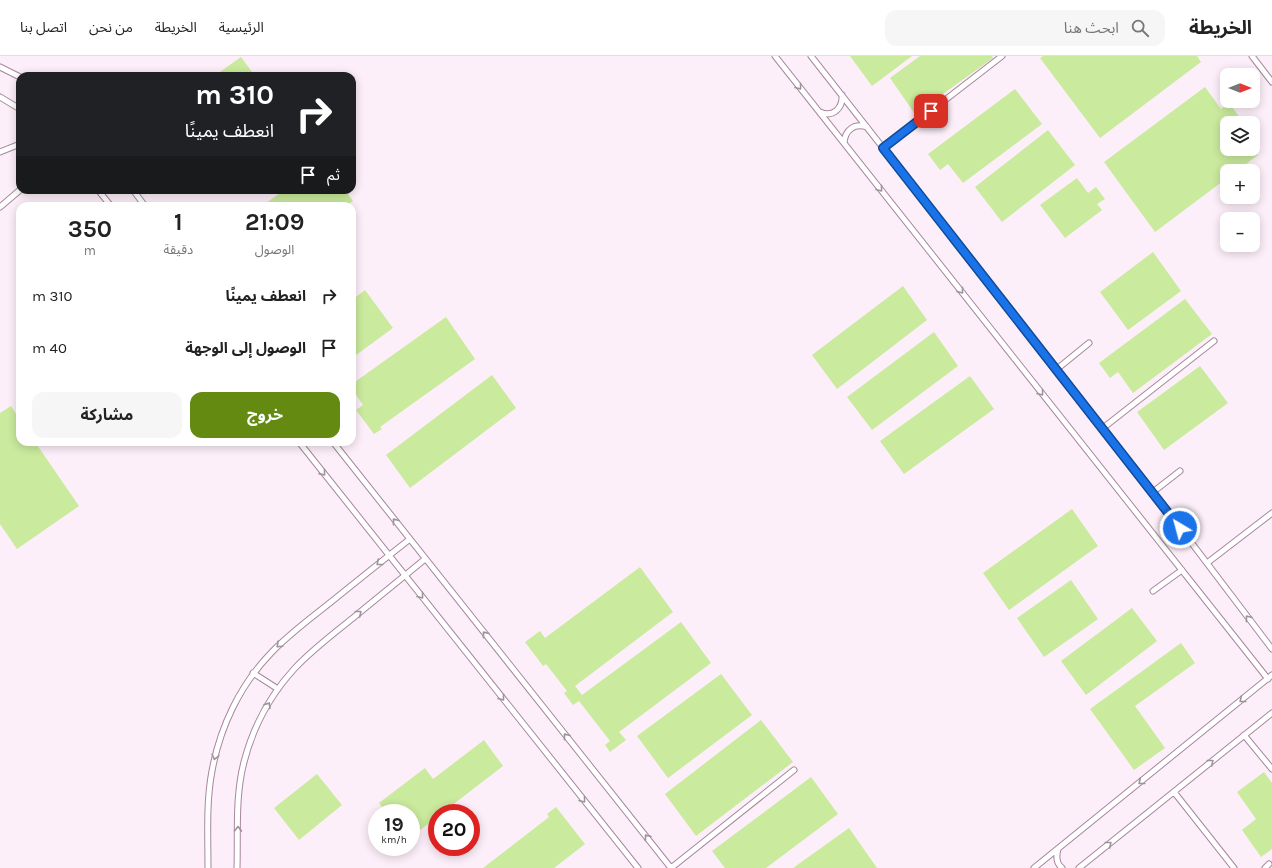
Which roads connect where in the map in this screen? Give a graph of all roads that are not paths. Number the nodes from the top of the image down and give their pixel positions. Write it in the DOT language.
graph roads {
  1 [pos="776,56"];
  2 [pos="812,56"];
  3 [pos="1002,56"];
  4 [pos="1252,56"];
  5 [pos="0,66"];
  6 [pos="16,75"];
  7 [pos="1272,82"];
  8 [pos="842,95"];
  9 [pos="0,97"];
  10 [pos="16,107"];
  11 [pos="819,112"];
  12 [pos="867,127"];
  13 [pos="844,143"];
  14 [pos="16,146"];
  15 [pos="883,148"];
  16 [pos="0,152"];
  17 [pos="16,193"];
  18 [pos="101,194"];
  19 [pos="136,194"];
  20 [pos="108,202"];
  21 [pos="143,202"];
  22 [pos="0,207"];
  23 [pos="1214,341"];
  24 [pos="1089,343"];
  25 [pos="1057,369"];
  26 [pos="1103,428"];
  27 [pos="302,446"];
  28 [pos="336,446"];
  29 [pos="1180,471"];
  30 [pos="1153,492"];
  31 [pos="1272,513"];
  32 [pos="410,539"];
  33 [pos="389,555"];
  34 [pos="425,559"];
  35 [pos="1207,563"];
  36 [pos="1182,570"];
  37 [pos="405,576"];
  38 [pos="1153,591"];
  39 [pos="1272,649"];
  40 [pos="253,673"];
  41 [pos="1270,677"];
  42 [pos="278,689"];
  43 [pos="1272,713"];
  44 [pos="1244,735"];
  45 [pos="1272,769"];
  46 [pos="794,770"];
  47 [pos="1174,792"];
  48 [pos="1058,849"];
  49 [pos="208,868"];
  50 [pos="237,868"];
  51 [pos="638,868"];
  52 [pos="671,868"];
  53 [pos="1034,868"];
  54 [pos="1062,868"];
  55 [pos="1079,868"];
  56 [pos="1234,868"];
  1 -- 11 [label="lane, one-way"];
  2 -- 8 [label="lane"];
  3 -- 15 [label="lane"];
  4 -- 7 [label="lane"];
  5 -- 6 [label="lane"];
  8 -- 11 [label="lane"];
  8 -- 12 [label="lane"];
  9 -- 10 [label="lane"];
  11 -- 13 [label="lane"];
  12 -- 13 [label="lane"];
  12 -- 15 [label="lane"];
  13 -- 36 [label="lane, one-way"];
  14 -- 16 [label="lane"];
  15 -- 25 [label="lane"];
  17 -- 22 [label="lane"];
  18 -- 20 [label="lane"];
  19 -- 21 [label="lane"];
  23 -- 26 [label="lane"];
  24 -- 25 [label="lane"];
  25 -- 26 [label="lane"];
  26 -- 30 [label="lane"];
  27 -- 33 [label="lane, one-way"];
  32 -- 28 [label="lane, one-way"];
  29 -- 30 [label="lane"];
  30 -- 35 [label="lane"];
  31 -- 35 [label="lane"];
  32 -- 33 [label="lane"];
  32 -- 34 [label="lane"];
  33 -- 37 [label="lane"];
  33 -- 40 [label="lane, one-way"];
  34 -- 37 [label="lane"];
  52 -- 34 [label="lane, one-way"];
  39 -- 35 [label="lane, one-way"];
  36 -- 38 [label="lane"];
  36 -- 41 [label="lane"];
  42 -- 37 [label="lane, one-way"];
  37 -- 51 [label="lane, one-way"];
  40 -- 42 [label="lane"];
  40 -- 49 [label="lane, one-way"];
  41 -- 48 [label="lane, one-way"];
  50 -- 42 [label="lane, one-way"];
  43 -- 44 [label="lane"];
  44 -- 45 [label="lane"];
  47 -- 44 [label="lane, one-way"];
  46 -- 52 [label="lane"];
  55 -- 47 [label="lane, one-way"];
  47 -- 56 [label="lane"];
  48 -- 53 [label="lane"];
  48 -- 54 [label="lane"];
}
